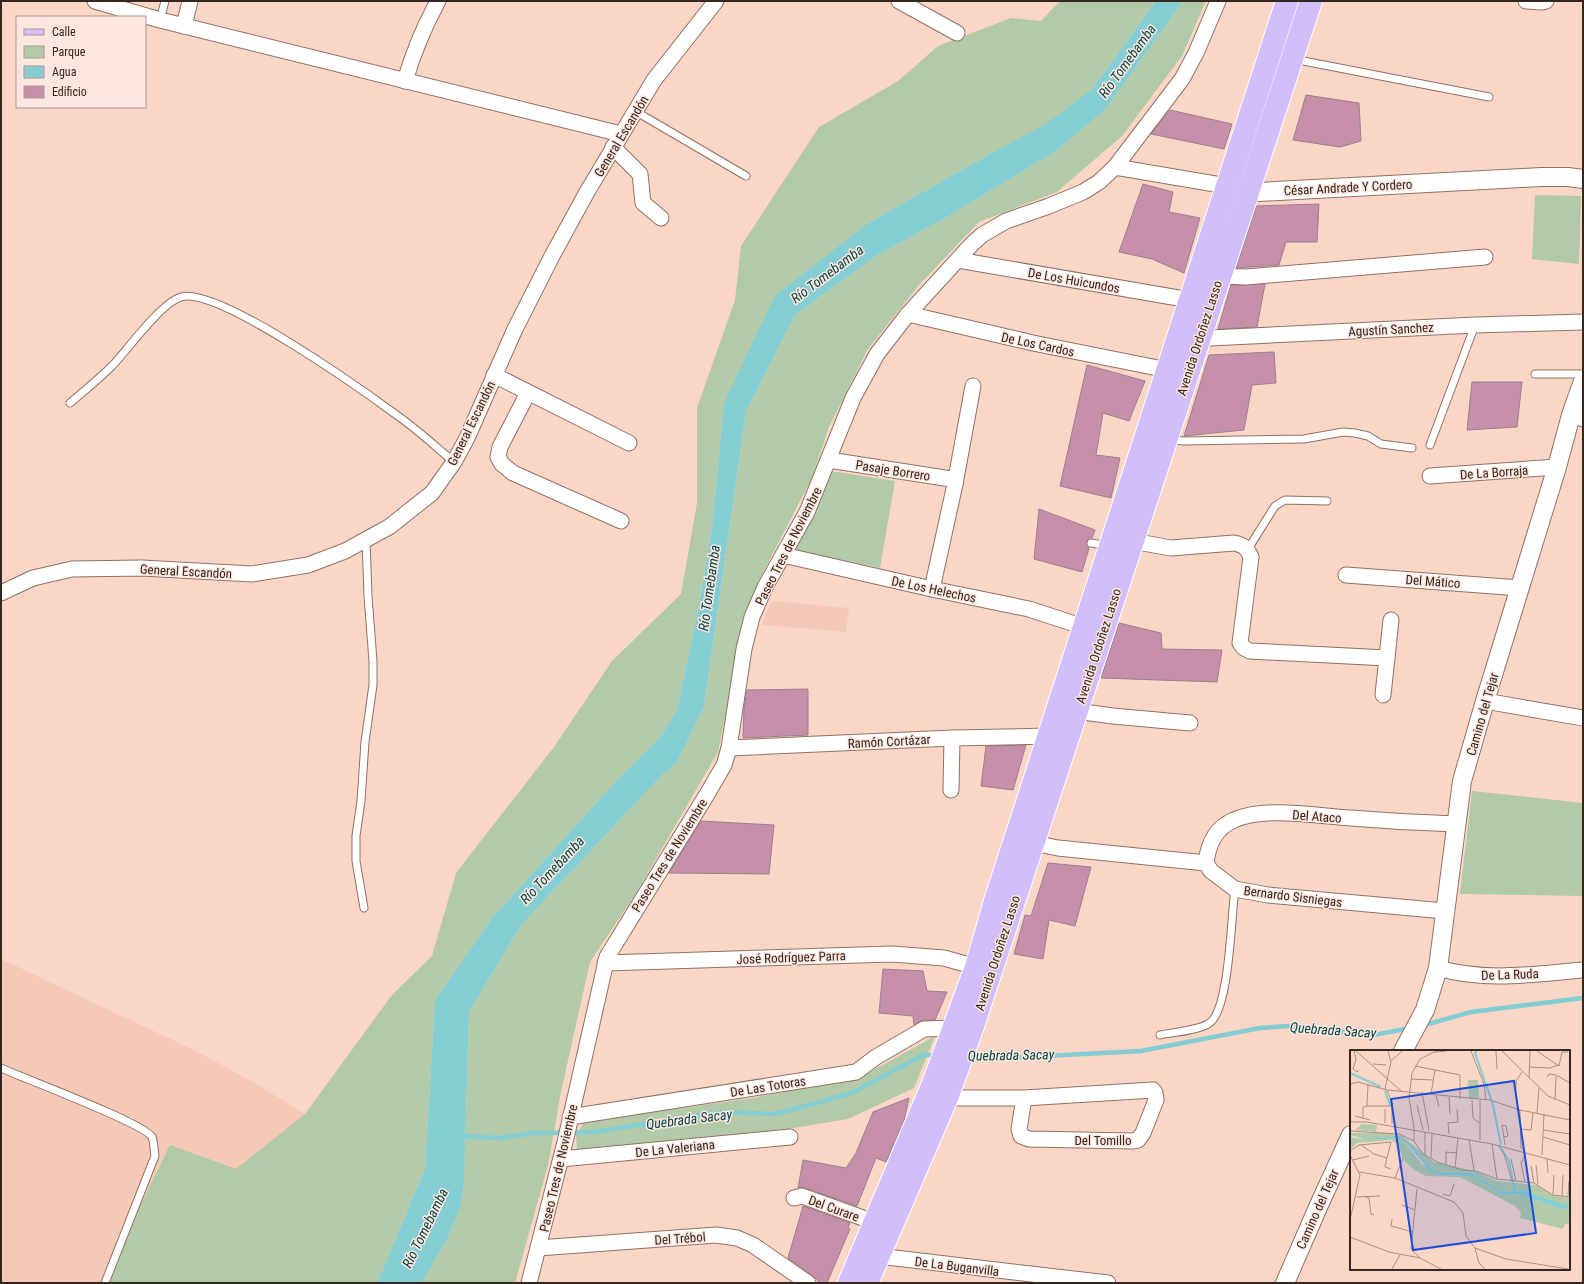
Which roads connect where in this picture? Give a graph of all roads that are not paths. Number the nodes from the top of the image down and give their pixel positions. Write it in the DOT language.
graph roads {
  1 [pos="95,1"];
  2 [pos="165,1"];
  3 [pos="190,1"];
  4 [pos="438,1"];
  5 [pos="716,1"];
  6 [pos="899,1"];
  7 [pos="1218,1"];
  8 [pos="1287,1"];
  9 [pos="1311,1"];
  10 [pos="1526,1"];
  11 [pos="1546,1"];
  12 [pos="160,20"];
  13 [pos="184,26"];
  14 [pos="957,33"];
  15 [pos="1291,59"];
  16 [pos="405,81"];
  17 [pos="1489,96"];
  18 [pos="635,111"];
  19 [pos="621,134"];
  20 [pos="613,148"];
  21 [pos="1115,168"];
  22 [pos="746,176"];
  23 [pos="1583,179"];
  24 [pos="1238,188"];
  25 [pos="661,218"];
  26 [pos="1485,257"];
  27 [pos="958,260"];
  28 [pos="1220,276"];
  29 [pos="1190,300"];
  30 [pos="908,314"];
  31 [pos="1583,322"];
  32 [pos="1475,325"];
  33 [pos="1200,337"];
  34 [pos="1168,370"];
  35 [pos="1535,374"];
  36 [pos="1583,374"];
  37 [pos="494,375"];
  38 [pos="1583,381"];
  39 [pos="973,386"];
  40 [pos="528,393"];
  41 [pos="70,403"];
  42 [pos="1577,417"];
  43 [pos="1166,439"];
  44 [pos="629,443"];
  45 [pos="1430,445"];
  46 [pos="1412,448"];
  47 [pos="829,460"];
  48 [pos="454,462"];
  49 [pos="1557,468"];
  50 [pos="1430,476"];
  51 [pos="955,484"];
  52 [pos="1327,501"];
  53 [pos="621,521"];
  54 [pos="366,540"];
  55 [pos="1132,542"];
  56 [pos="1248,549"];
  57 [pos="783,555"];
  58 [pos="1346,575"];
  59 [pos="1520,588"];
  60 [pos="932,589"];
  61 [pos="1,593"];
  62 [pos="1391,620"];
  63 [pos="1084,628"];
  64 [pos="1387,658"];
  65 [pos="1383,695"];
  66 [pos="1485,701"];
  67 [pos="1076,711"];
  68 [pos="1583,718"];
  69 [pos="1190,723"];
  70 [pos="1049,736"];
  71 [pos="952,738"];
  72 [pos="729,748"];
  73 [pos="951,790"];
  74 [pos="1457,824"];
  75 [pos="1033,843"];
  76 [pos="1206,863"];
  77 [pos="1235,889"];
  78 [pos="364,908"];
  79 [pos="1445,911"];
  80 [pos="605,963"];
  81 [pos="976,967"];
  82 [pos="1438,968"];
  83 [pos="1583,970"];
  84 [pos="963,1027"];
  85 [pos="1160,1035"];
  86 [pos="1405,1050"];
  87 [pos="1,1068"];
  88 [pos="944,1089"];
  89 [pos="1024,1098"];
  90 [pos="568,1127"];
  91 [pos="790,1137"];
  92 [pos="1350,1137"];
  93 [pos="561,1159"];
  94 [pos="794,1198"];
  95 [pos="874,1222"];
  96 [pos="538,1248"];
  97 [pos="878,1256"];
  98 [pos="1086,1282"];
  99 [pos="105,1283"];
  100 [pos="528,1283"];
  101 [pos="808,1283"];
  102 [pos="849,1283"];
  103 [pos="866,1283"];
  104 [pos="1108,1283"];
  105 [pos="1285,1283"];
  1 -- 12 [label="street"];
  2 -- 12 [label="lane"];
  3 -- 13 [label="street"];
  4 -- 16 [label="street"];
  5 -- 18 [label="street, General Escandón"];
  6 -- 14 [label="street"];
  7 -- 21 [label="street, Paseo Tres de Noviembre"];
  8 -- 24 [label="main road, Avenida Ordoñez Lasso"];
  9 -- 15 [label="main road, Avenida Ordoñez Lasso"];
  10 -- 11 [label="street"];
  12 -- 13 [label="street"];
  13 -- 16 [label="street"];
  15 -- 17 [label="lane"];
  15 -- 24 [label="main road, Avenida Ordoñez Lasso"];
  16 -- 19 [label="street"];
  18 -- 19 [label="street, General Escandón"];
  18 -- 22 [label="lane"];
  19 -- 20 [label="street, General Escandón"];
  20 -- 25 [label="street"];
  20 -- 37 [label="street, General Escandón"];
  21 -- 24 [label="street, César Andrade Y Cordero"];
  21 -- 27 [label="street, Paseo Tres de Noviembre"];
  23 -- 24 [label="street, César Andrade Y Cordero"];
  24 -- 28 [label="main road, Avenida Ordoñez Lasso"];
  24 -- 29 [label="main road, Avenida Ordoñez Lasso"];
  26 -- 28 [label="street"];
  27 -- 29 [label="street, De Los Huicundos"];
  27 -- 30 [label="street, Paseo Tres de Noviembre"];
  28 -- 33 [label="main road, Avenida Ordoñez Lasso"];
  29 -- 34 [label="main road, Avenida Ordoñez Lasso"];
  30 -- 34 [label="street, De Los Cardos"];
  30 -- 47 [label="street, Paseo Tres de Noviembre"];
  31 -- 32 [label="street, Agustín Sanchez"];
  32 -- 33 [label="street, Agustín Sanchez"];
  32 -- 45 [label="lane"];
  33 -- 43 [label="main road, Avenida Ordoñez Lasso"];
  34 -- 63 [label="main road, Avenida Ordoñez Lasso"];
  35 -- 36 [label="lane"];
  37 -- 40 [label="street"];
  37 -- 48 [label="street, General Escandón"];
  38 -- 42 [label="street, Camino del Tejar"];
  39 -- 51 [label="street"];
  40 -- 44 [label="street"];
  40 -- 53 [label="street"];
  41 -- 48 [label="lane"];
  42 -- 49 [label="street, Camino del Tejar"];
  43 -- 46 [label="lane"];
  43 -- 55 [label="main road, Avenida Ordoñez Lasso"];
  47 -- 51 [label="street, Pasaje Borrero"];
  47 -- 57 [label="street, Paseo Tres de Noviembre"];
  48 -- 54 [label="street, General Escandón"];
  49 -- 50 [label="street, De La Borraja"];
  49 -- 59 [label="street, Camino del Tejar"];
  51 -- 60 [label="street"];
  52 -- 56 [label="lane"];
  54 -- 61 [label="street, General Escandón"];
  54 -- 78 [label="lane"];
  55 -- 56 [label="street"];
  55 -- 67 [label="main road, Avenida Ordoñez Lasso"];
  56 -- 64 [label="street"];
  57 -- 60 [label="street, De Los Helechos"];
  57 -- 72 [label="street, Paseo Tres de Noviembre"];
  58 -- 59 [label="street, Del Mático"];
  59 -- 66 [label="street, Camino del Tejar"];
  60 -- 63 [label="street, De Los Helechos"];
  62 -- 64 [label="street"];
  63 -- 70 [label="main road, Avenida Ordoñez Lasso"];
  64 -- 65 [label="street"];
  66 -- 68 [label="street"];
  66 -- 74 [label="street, Camino del Tejar"];
  67 -- 69 [label="street"];
  67 -- 75 [label="main road, Avenida Ordoñez Lasso"];
  70 -- 71 [label="street, Ramón Cortázar"];
  70 -- 81 [label="main road, Avenida Ordoñez Lasso"];
  71 -- 72 [label="street, Ramón Cortázar"];
  71 -- 73 [label="street"];
  72 -- 80 [label="street, Paseo Tres de Noviembre"];
  74 -- 76 [label="street, Del Ataco"];
  74 -- 79 [label="street, Camino del Tejar"];
  75 -- 76 [label="street"];
  75 -- 84 [label="main road, Avenida Ordoñez Lasso"];
  76 -- 77 [label="street, Bernardo Sisniegas"];
  77 -- 79 [label="street, Bernardo Sisniegas"];
  77 -- 85 [label="lane"];
  79 -- 82 [label="street, Camino del Tejar"];
  80 -- 81 [label="street, José Rodríguez Parra"];
  80 -- 90 [label="street, Paseo Tres de Noviembre"];
  81 -- 84 [label="main road, Avenida Ordoñez Lasso"];
  82 -- 83 [label="street, De La Ruda"];
  82 -- 86 [label="street, Camino del Tejar"];
  84 -- 88 [label="main road, Avenida Ordoñez Lasso"];
  84 -- 90 [label="street, De Las Totoras"];
  87 -- 99 [label="lane"];
  88 -- 89 [label="street, Del Tomillo"];
  88 -- 95 [label="main road, Avenida Ordoñez Lasso"];
  88 -- 97 [label="main road, Avenida Ordoñez Lasso"];
  89 -- 89 [label="street, Del Tomillo"];
  90 -- 93 [label="street, Paseo Tres de Noviembre"];
  91 -- 93 [label="street, De La Valeriana"];
  92 -- 105 [label="street, Camino del Tejar"];
  93 -- 96 [label="street, Paseo Tres de Noviembre"];
  94 -- 95 [label="street, Del Curare"];
  95 -- 102 [label="main road, Avenida Ordoñez Lasso"];
  96 -- 100 [label="street, Paseo Tres de Noviembre"];
  96 -- 101 [label="street, Del Trébol"];
  97 -- 98 [label="street, De La Buganvilla"];
  97 -- 103 [label="main road, Avenida Ordoñez Lasso"];
  98 -- 104 [label="street, De La Buganvilla"];
}
